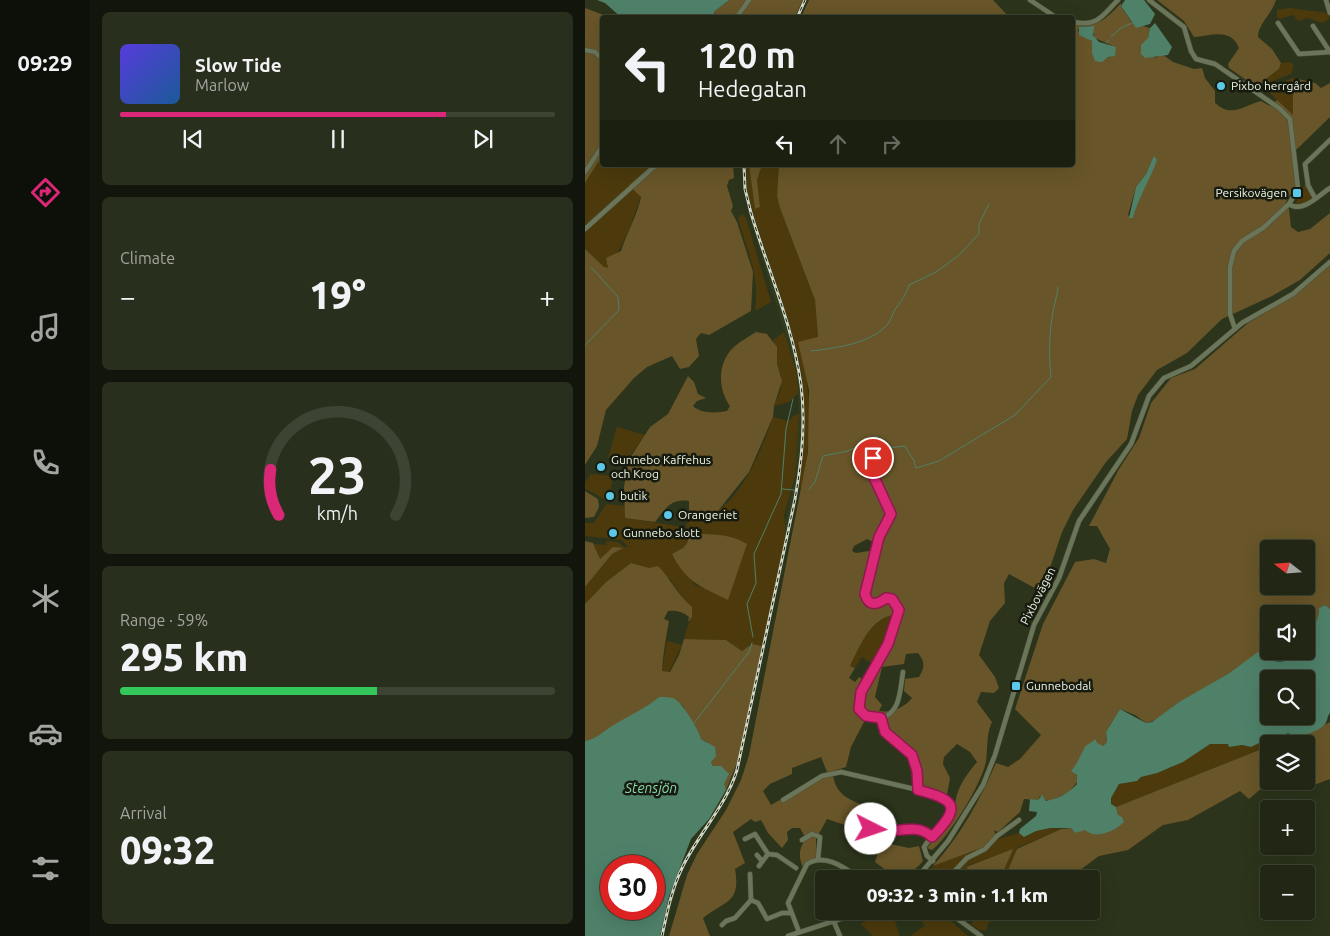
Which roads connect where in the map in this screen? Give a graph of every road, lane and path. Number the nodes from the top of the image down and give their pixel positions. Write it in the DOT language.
graph roads {
  1 [pos="749,0"];
  2 [pos="1030,0"];
  3 [pos="1118,0"];
  4 [pos="1149,0"];
  5 [pos="1326,0"];
  6 [pos="1330,13"];
  7 [pos="738,15"];
  8 [pos="1051,15"];
  9 [pos="1075,22"];
  10 [pos="1278,23"];
  11 [pos="1313,26"];
  12 [pos="585,50"];
  13 [pos="1330,52"];
  14 [pos="600,57"];
  15 [pos="1330,140"];
  16 [pos="600,150"];
  17 [pos="654,167"];
  18 [pos="585,172"];
  19 [pos="1330,188"];
  20 [pos="1315,198"];
  21 [pos="1289,204"];
  22 [pos="585,229"];
  23 [pos="1330,262"];
  24 [pos="1235,329"];
  25 [pos="876,438"];
  26 [pos="903,672"];
  27 [pos="881,718"];
  28 [pos="918,790"];
  29 [pos="783,800"];
  30 [pos="1019,820"];
  31 [pos="862,823"];
  32 [pos="932,837"];
  33 [pos="745,839"];
  34 [pos="802,840"];
  35 [pos="768,854"];
  36 [pos="757,855"];
  37 [pos="819,860"];
  38 [pos="762,861"];
  39 [pos="933,861"];
  40 [pos="759,866"];
  41 [pos="796,868"];
  42 [pos="848,870"];
  43 [pos="924,870"];
  44 [pos="956,870"];
  45 [pos="750,874"];
  46 [pos="751,900"];
  47 [pos="791,913"];
  48 [pos="840,920"];
  49 [pos="959,920"];
  50 [pos="834,922"];
  51 [pos="722,925"];
  52 [pos="799,932"];
  53 [pos="788,936"];
  54 [pos="840,936"];
  55 [pos="981,936"];
  1 -- 7 [label="street"];
  2 -- 8 [label="street"];
  3 -- 9 [label="street"];
  4 -- 21 [label="street"];
  5 -- 6 [label="street"];
  10 -- 13 [label="street"];
  11 -- 13 [label="street"];
  12 -- 14 [label="street"];
  15 -- 20 [label="street"];
  16 -- 18 [label="street"];
  17 -- 22 [label="street"];
  19 -- 20 [label="street"];
  20 -- 21 [label="street"];
  21 -- 24 [label="street"];
  23 -- 24 [label="street, Pixbovägen"];
  24 -- 39 [label="street, Pixbovägen"];
  25 -- 27 [label="street"];
  26 -- 27 [label="street"];
  27 -- 28 [label="street"];
  28 -- 29 [label="street"];
  28 -- 32 [label="street"];
  30 -- 44 [label="street"];
  31 -- 32 [label="street"];
  32 -- 39 [label="street"];
  33 -- 35 [label="street"];
  34 -- 37 [label="street"];
  35 -- 38 [label="street"];
  35 -- 41 [label="street"];
  36 -- 38 [label="street"];
  37 -- 42 [label="street"];
  37 -- 47 [label="street"];
  38 -- 40 [label="street"];
  39 -- 43 [label="street, Pixbovägen"];
  45 -- 46 [label="street"];
  46 -- 47 [label="street"];
  46 -- 51 [label="street"];
  47 -- 52 [label="street"];
  48 -- 50 [label="street"];
  49 -- 55 [label="street"];
  50 -- 52 [label="street"];
  50 -- 54 [label="street"];
  52 -- 53 [label="street"];
}
